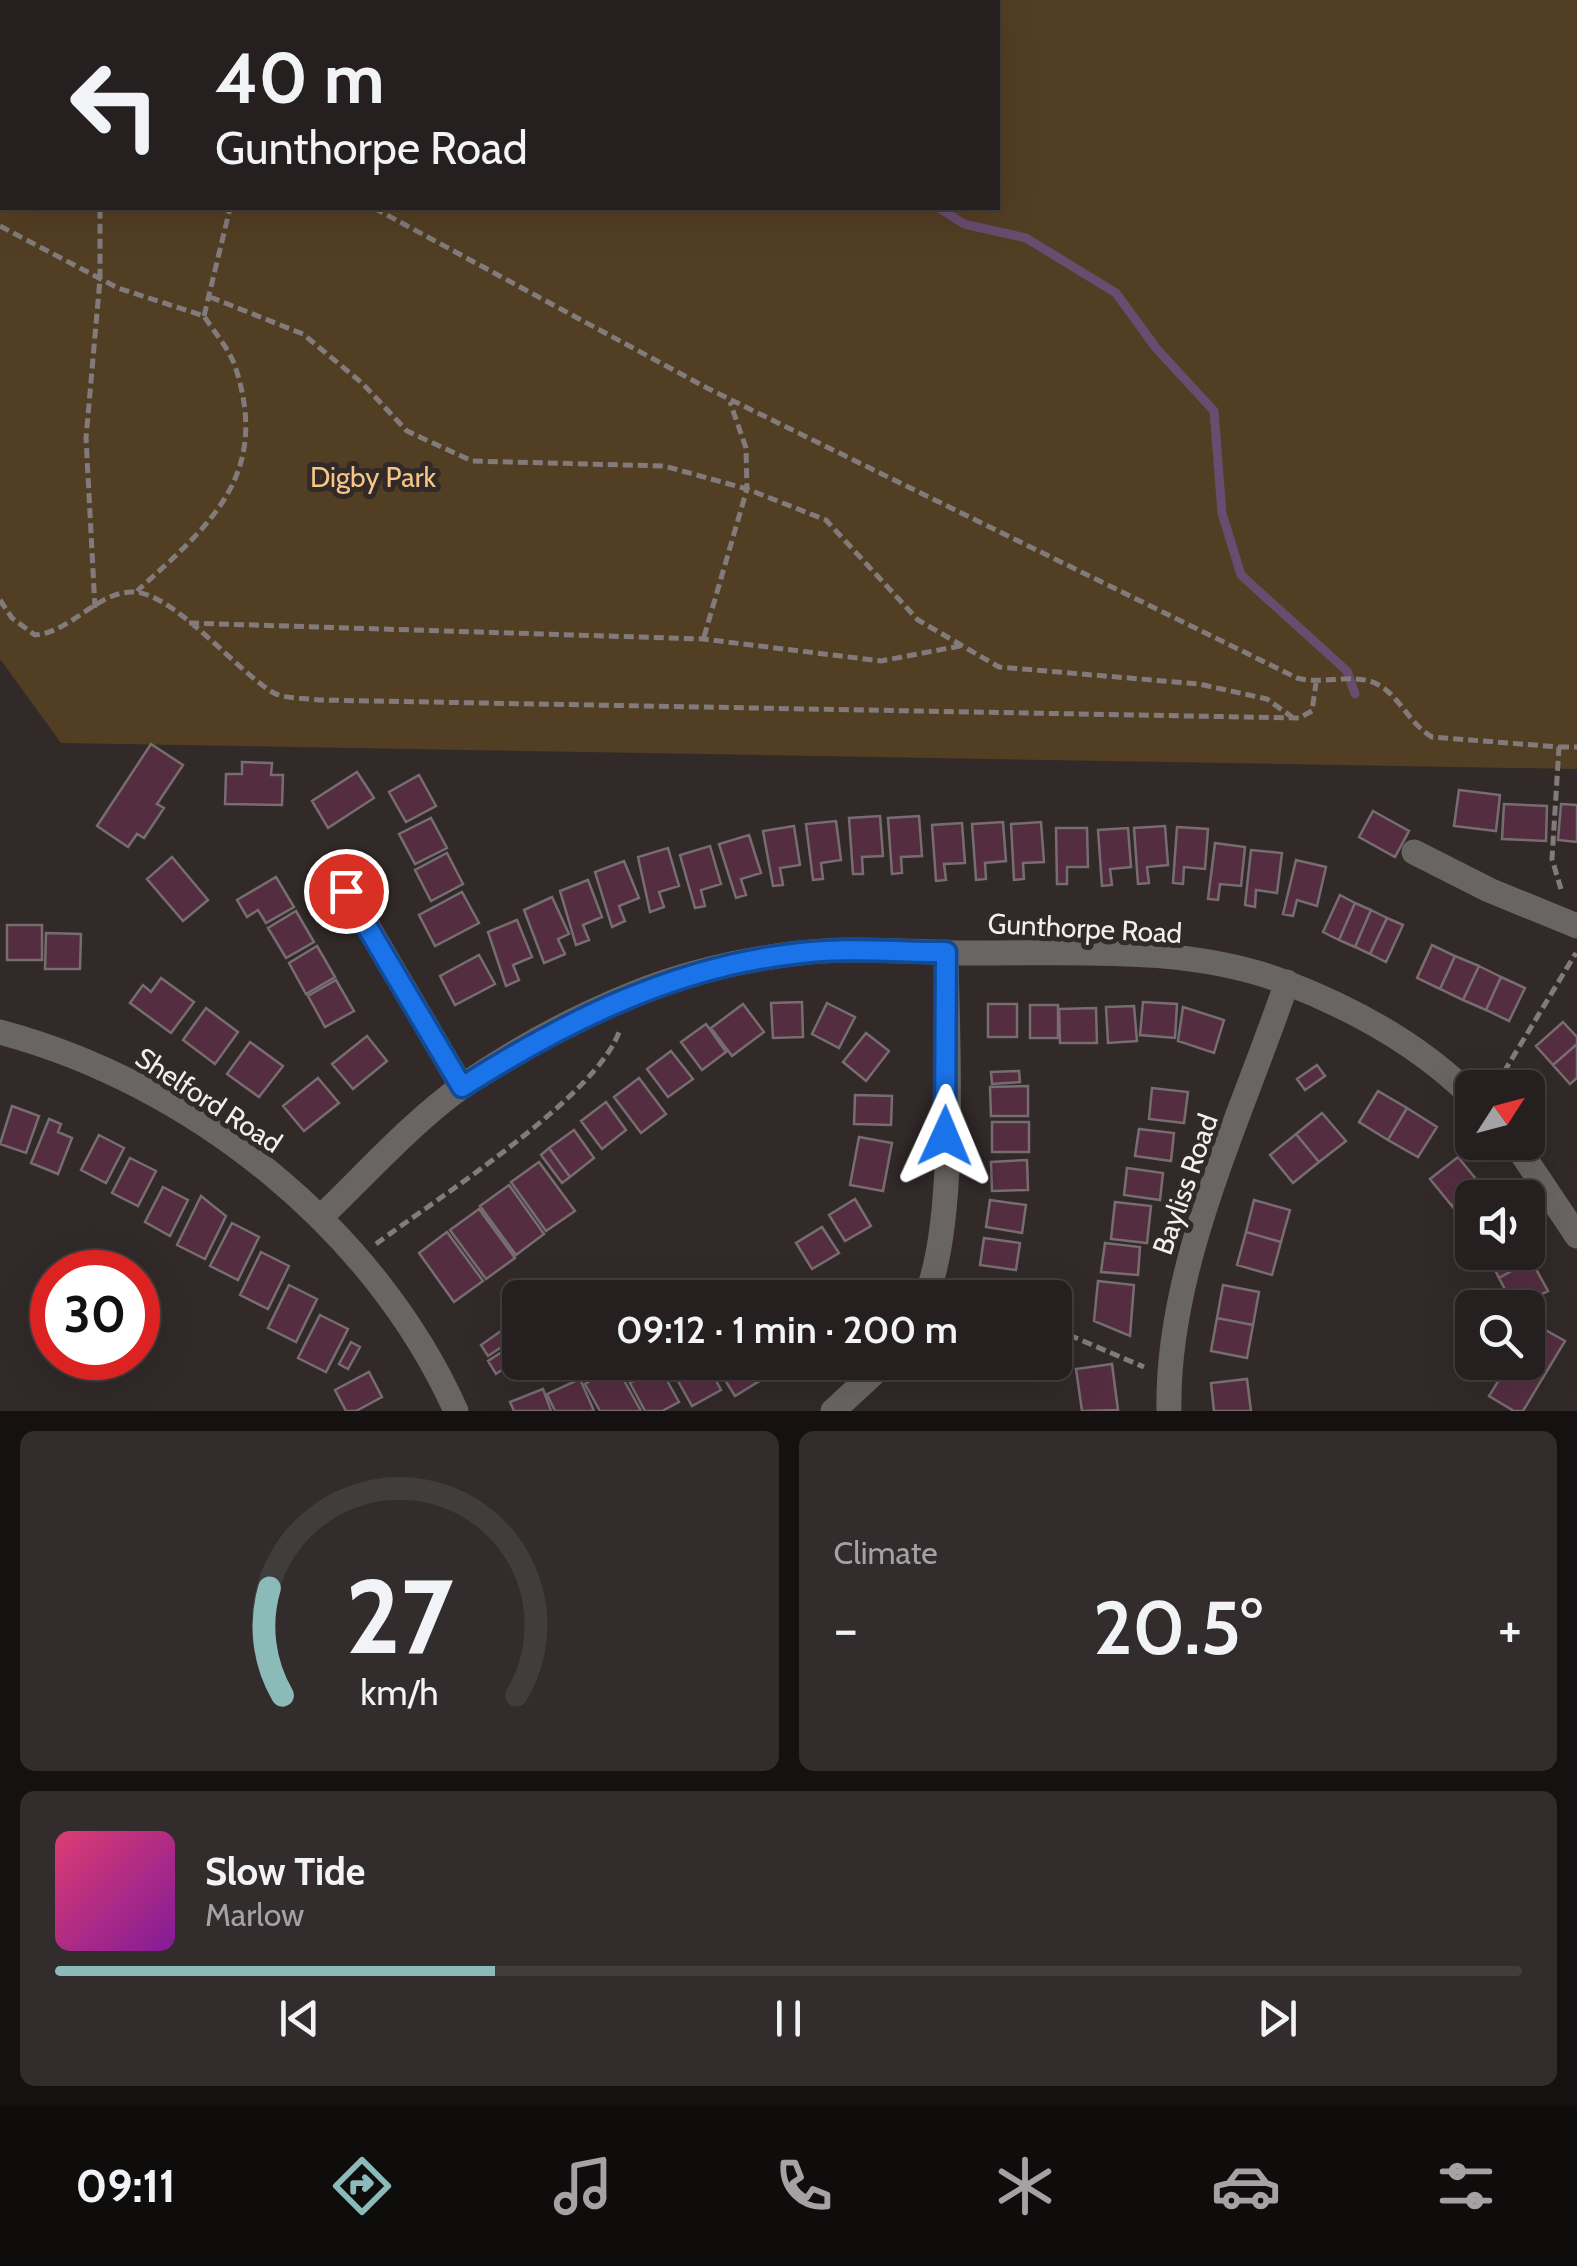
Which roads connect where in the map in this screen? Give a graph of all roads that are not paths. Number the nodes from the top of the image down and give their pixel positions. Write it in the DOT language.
graph roads {
  1 [pos="1414,852"];
  2 [pos="346,891"];
  3 [pos="1572,924"];
  4 [pos="946,952"];
  5 [pos="1286,982"];
  6 [pos="0,1032"];
  7 [pos="1455,1080"];
  8 [pos="462,1087"];
  9 [pos="1526,1160"];
  10 [pos="320,1218"];
  11 [pos="1577,1236"];
  12 [pos="933,1280"];
  13 [pos="864,1398"];
  14 [pos="456,1411"];
  15 [pos="833,1411"];
  16 [pos="1169,1411"];
  1 -- 3 [label="street"];
  2 -- 8 [label="street"];
  4 -- 5 [label="street, Gunthorpe Road"];
  4 -- 8 [label="street, Gunthorpe Road"];
  4 -- 12 [label="street"];
  5 -- 7 [label="street, Gunthorpe Road"];
  5 -- 16 [label="street, Bayliss Road"];
  6 -- 10 [label="street, Shelford Road"];
  8 -- 10 [label="street, Gunthorpe Road"];
  9 -- 11 [label="street"];
  10 -- 14 [label="street, Shelford Road"];
  13 -- 15 [label="street"];
}
